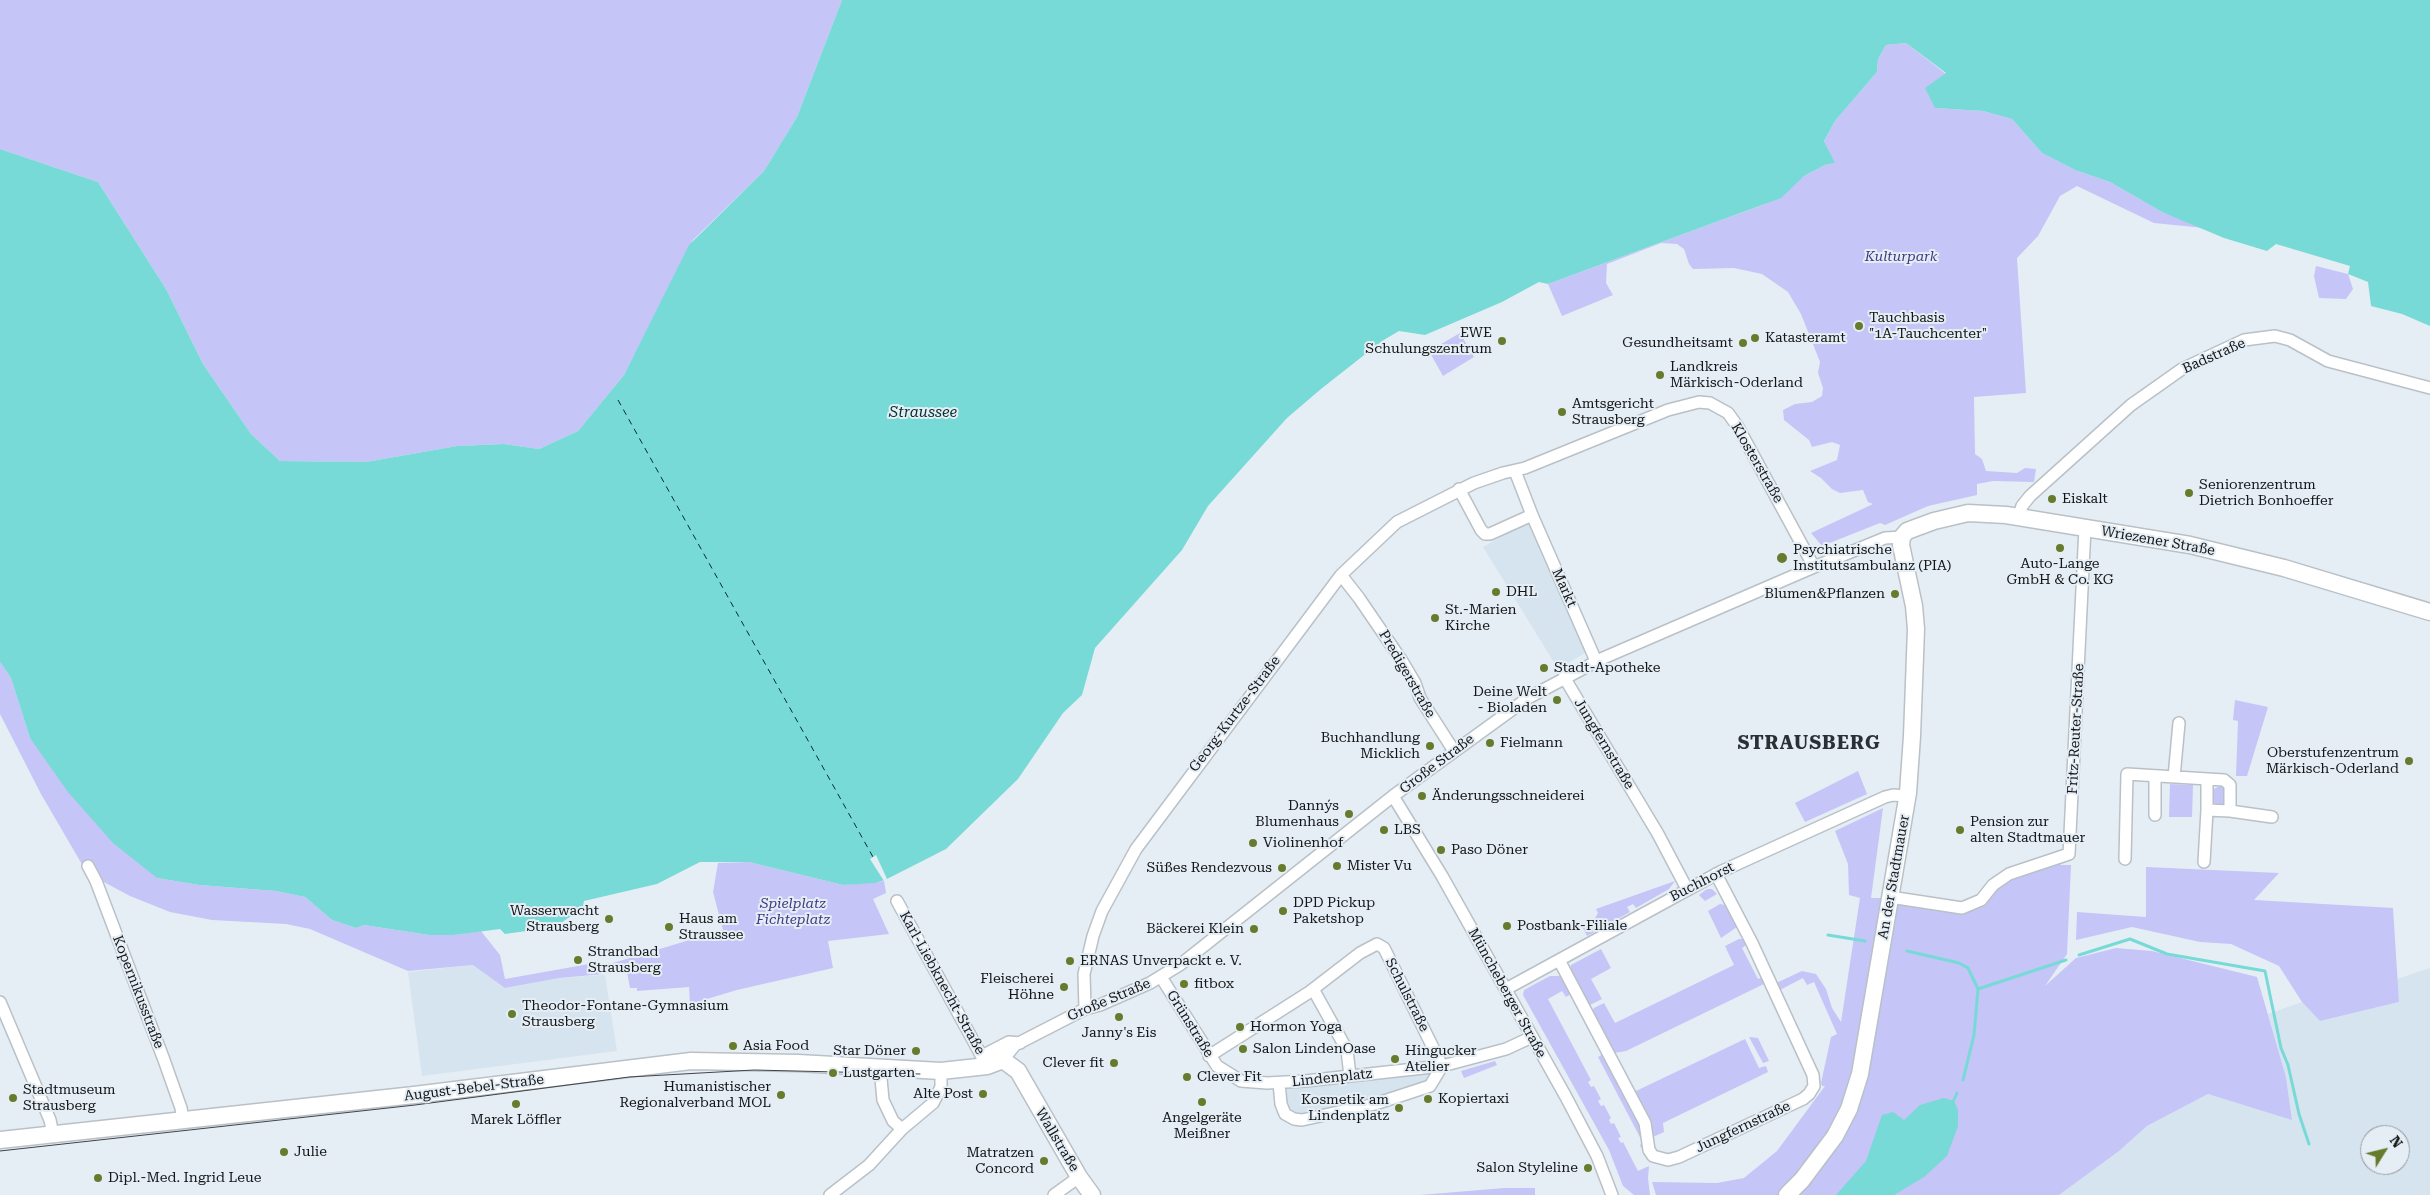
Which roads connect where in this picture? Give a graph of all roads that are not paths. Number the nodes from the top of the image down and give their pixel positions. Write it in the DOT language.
graph roads {
  1 [pos="2430,388"];
  2 [pos="1515,471"];
  3 [pos="1474,483"];
  4 [pos="1459,489"];
  5 [pos="1532,515"];
  6 [pos="2018,518"];
  7 [pos="2085,528"];
  8 [pos="1894,538"];
  9 [pos="1814,567"];
  10 [pos="1341,574"];
  11 [pos="2430,612"];
  12 [pos="1596,661"];
  13 [pos="1564,677"];
  14 [pos="2180,723"];
  15 [pos="1454,751"];
  16 [pos="2155,776"];
  17 [pos="2174,777"];
  18 [pos="2207,779"];
  19 [pos="1394,796"];
  20 [pos="1907,796"];
  21 [pos="2207,810"];
  22 [pos="2230,811"];
  23 [pos="2155,815"];
  24 [pos="2272,817"];
  25 [pos="2125,859"];
  26 [pos="2204,862"];
  27 [pos="88,866"];
  28 [pos="1716,874"];
  29 [pos="1687,889"];
  30 [pos="1890,897"];
  31 [pos="897,901"];
  32 [pos="1559,960"];
  33 [pos="1161,977"];
  34 [pos="1313,989"];
  35 [pos="1506,989"];
  36 [pos="0,1002"];
  37 [pos="1085,1008"];
  38 [pos="1532,1037"];
  39 [pos="1020,1042"];
  40 [pos="1209,1056"];
  41 [pos="1003,1060"];
  42 [pos="984,1061"];
  43 [pos="1442,1066"];
  44 [pos="880,1068"];
  45 [pos="945,1070"];
  46 [pos="1350,1076"];
  47 [pos="1279,1083"];
  48 [pos="1035,1102"];
  49 [pos="183,1120"];
  50 [pos="902,1129"];
  51 [pos="53,1134"];
  52 [pos="0,1140"];
  53 [pos="1079,1177"];
  54 [pos="830,1195"];
  55 [pos="1054,1195"];
  56 [pos="1092,1195"];
  57 [pos="1612,1195"];
  58 [pos="1787,1195"];
  1 -- 6 [label="street, Badstraße"];
  2 -- 3 [label="street, Klosterstraße"];
  2 -- 5 [label="street, Markt"];
  2 -- 9 [label="street, Klosterstraße"];
  3 -- 4 [label="street, Georg-Kurtze-Straße"];
  4 -- 5 [label="street"];
  4 -- 10 [label="street, Georg-Kurtze-Straße"];
  5 -- 12 [label="street, Markt"];
  6 -- 7 [label="street, Wriezener Straße"];
  6 -- 8 [label="street, Wriezener Straße"];
  7 -- 11 [label="street, Wriezener Straße"];
  7 -- 30 [label="street, Fritz-Reuter-Straße"];
  8 -- 9 [label="street, Große Straße"];
  8 -- 20 [label="street, An der Stadtmauer"];
  9 -- 12 [label="street, Große Straße"];
  10 -- 15 [label="street, Predigerstraße"];
  10 -- 37 [label="street, Georg-Kurtze-Straße"];
  12 -- 13 [label="street, Große Straße"];
  13 -- 15 [label="street, Große Straße"];
  13 -- 29 [label="street, Jungfernstraße"];
  14 -- 17 [label="street"];
  15 -- 19 [label="street, Große Straße"];
  16 -- 17 [label="street"];
  16 -- 23 [label="street"];
  16 -- 25 [label="street"];
  17 -- 18 [label="street"];
  18 -- 21 [label="street"];
  18 -- 22 [label="street"];
  19 -- 33 [label="street, Große Straße"];
  19 -- 35 [label="street, Müncheberger Straße"];
  20 -- 28 [label="street, Buchhorst"];
  20 -- 30 [label="street, An der Stadtmauer"];
  21 -- 22 [label="street"];
  21 -- 26 [label="street"];
  22 -- 24 [label="street"];
  27 -- 49 [label="street, Kopernikusstraße"];
  28 -- 29 [label="street, Buchhorst"];
  28 -- 32 [label="street, Jungfernstraße"];
  29 -- 32 [label="street, Buchhorst"];
  30 -- 58 [label="street, An der Stadtmauer"];
  31 -- 42 [label="street, Karl-Liebknecht-Straße"];
  32 -- 35 [label="street, Buchhorst"];
  33 -- 37 [label="street, Große Straße"];
  33 -- 40 [label="street, Grünstraße"];
  34 -- 40 [label="street, Schulstraße"];
  34 -- 43 [label="street, Schulstraße"];
  34 -- 46 [label="street"];
  35 -- 38 [label="street, Müncheberger Straße"];
  36 -- 51 [label="street"];
  37 -- 39 [label="street, Große Straße"];
  38 -- 43 [label="street, Lindenplatz"];
  38 -- 57 [label="street, Müncheberger Straße"];
  39 -- 41 [label="street, Große Straße"];
  39 -- 42 [label="street, Große Straße"];
  40 -- 47 [label="street, Grünstraße"];
  41 -- 42 [label="street, August-Bebel-Straße"];
  41 -- 48 [label="street, Wallstraße"];
  42 -- 45 [label="street, August-Bebel-Straße"];
  42 -- 48 [label="street, Wallstraße"];
  43 -- 46 [label="street, Lindenplatz"];
  43 -- 47 [label="street, Lindenplatz"];
  44 -- 45 [label="street, August-Bebel-Straße"];
  44 -- 49 [label="street, August-Bebel-Straße"];
  44 -- 50 [label="street"];
  45 -- 50 [label="street"];
  46 -- 47 [label="street, Lindenplatz"];
  48 -- 53 [label="street, Wallstraße"];
  49 -- 51 [label="street, August-Bebel-Straße"];
  50 -- 54 [label="street"];
  51 -- 52 [label="street, August-Bebel-Straße"];
  53 -- 55 [label="street"];
  53 -- 56 [label="street"];
}
